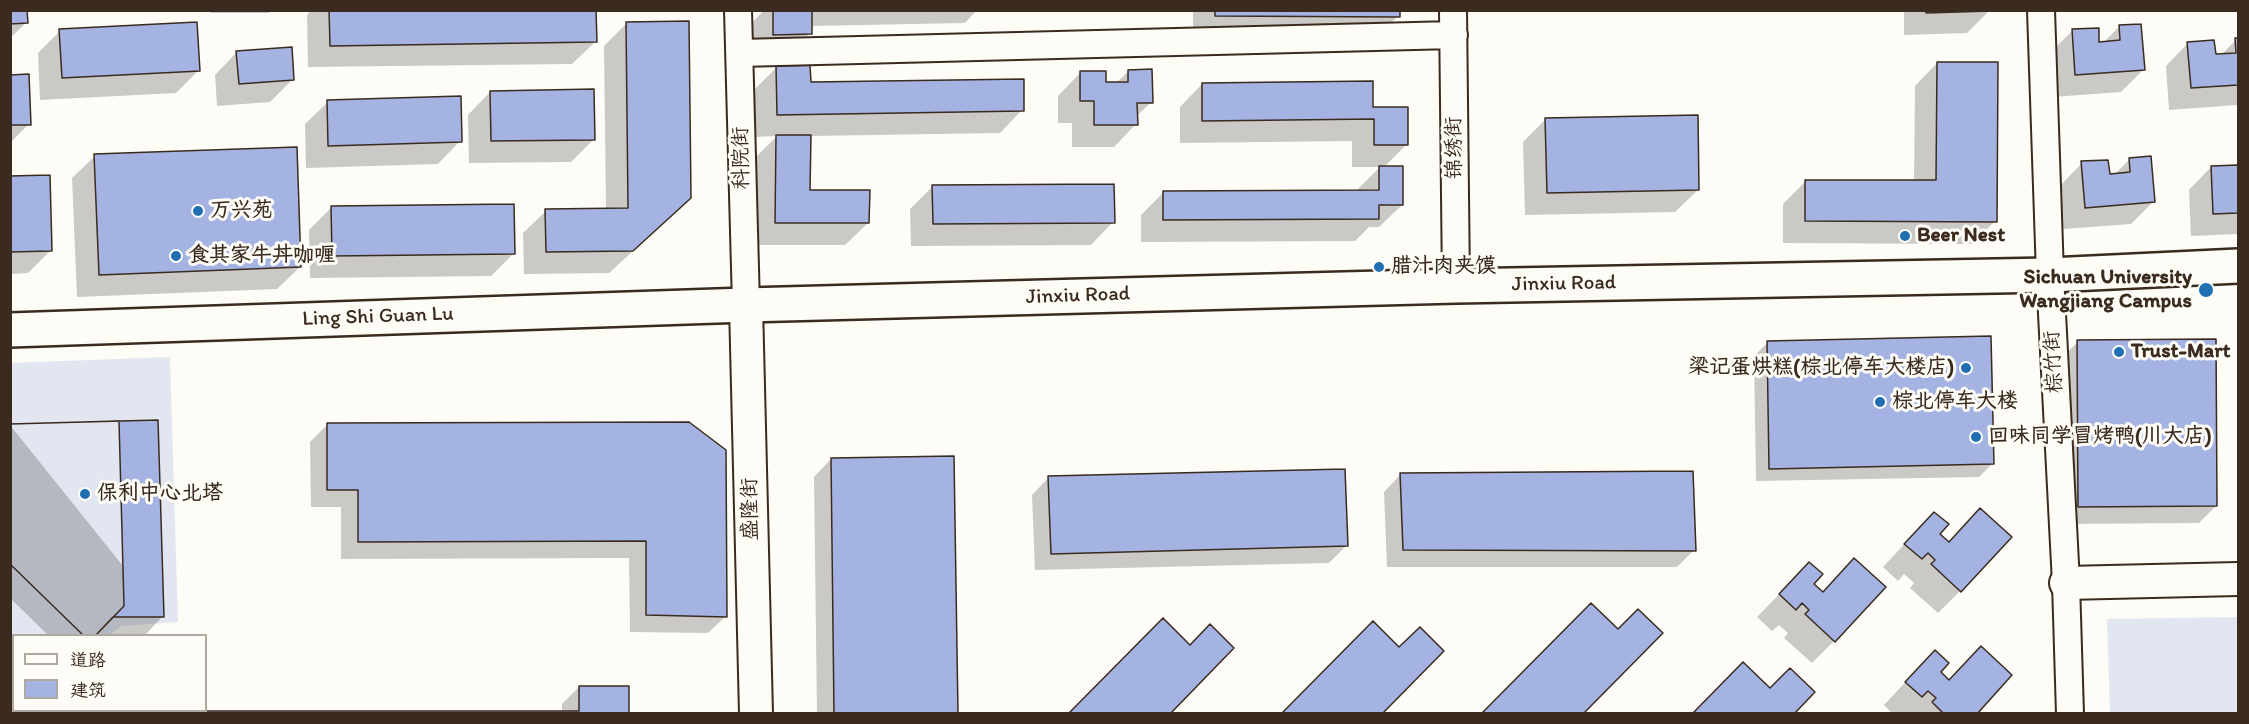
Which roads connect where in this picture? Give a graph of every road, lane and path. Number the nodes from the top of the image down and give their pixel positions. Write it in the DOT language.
graph roads {
  1 [pos="738,10"];
  2 [pos="2041,10"];
  3 [pos="1454,22"];
  4 [pos="740,53"];
  5 [pos="2238,266"];
  6 [pos="2050,275"];
  7 [pos="1456,286"];
  8 [pos="746,305"];
  9 [pos="10,330"];
  10 [pos="2238,579"];
  11 [pos="2066,583"];
  12 [pos="756,714"];
  13 [pos="2070,714"];
  1 -- 4 [label="street, 科院街"];
  2 -- 6 [label="street, 棕竹街"];
  3 -- 4 [label="street"];
  3 -- 7 [label="street, 锦绣街"];
  4 -- 8 [label="street, 科院街"];
  5 -- 6 [label="main road, Jinxiu Road"];
  6 -- 7 [label="main road, Jinxiu Road"];
  6 -- 11 [label="street, 棕竹街"];
  7 -- 8 [label="main road, Jinxiu Road"];
  8 -- 9 [label="main road, Ling Shi Guan Lu"];
  8 -- 12 [label="street, 盛隆街"];
  10 -- 11 [label="street"];
  11 -- 13 [label="street, 棕竹街"];
}
